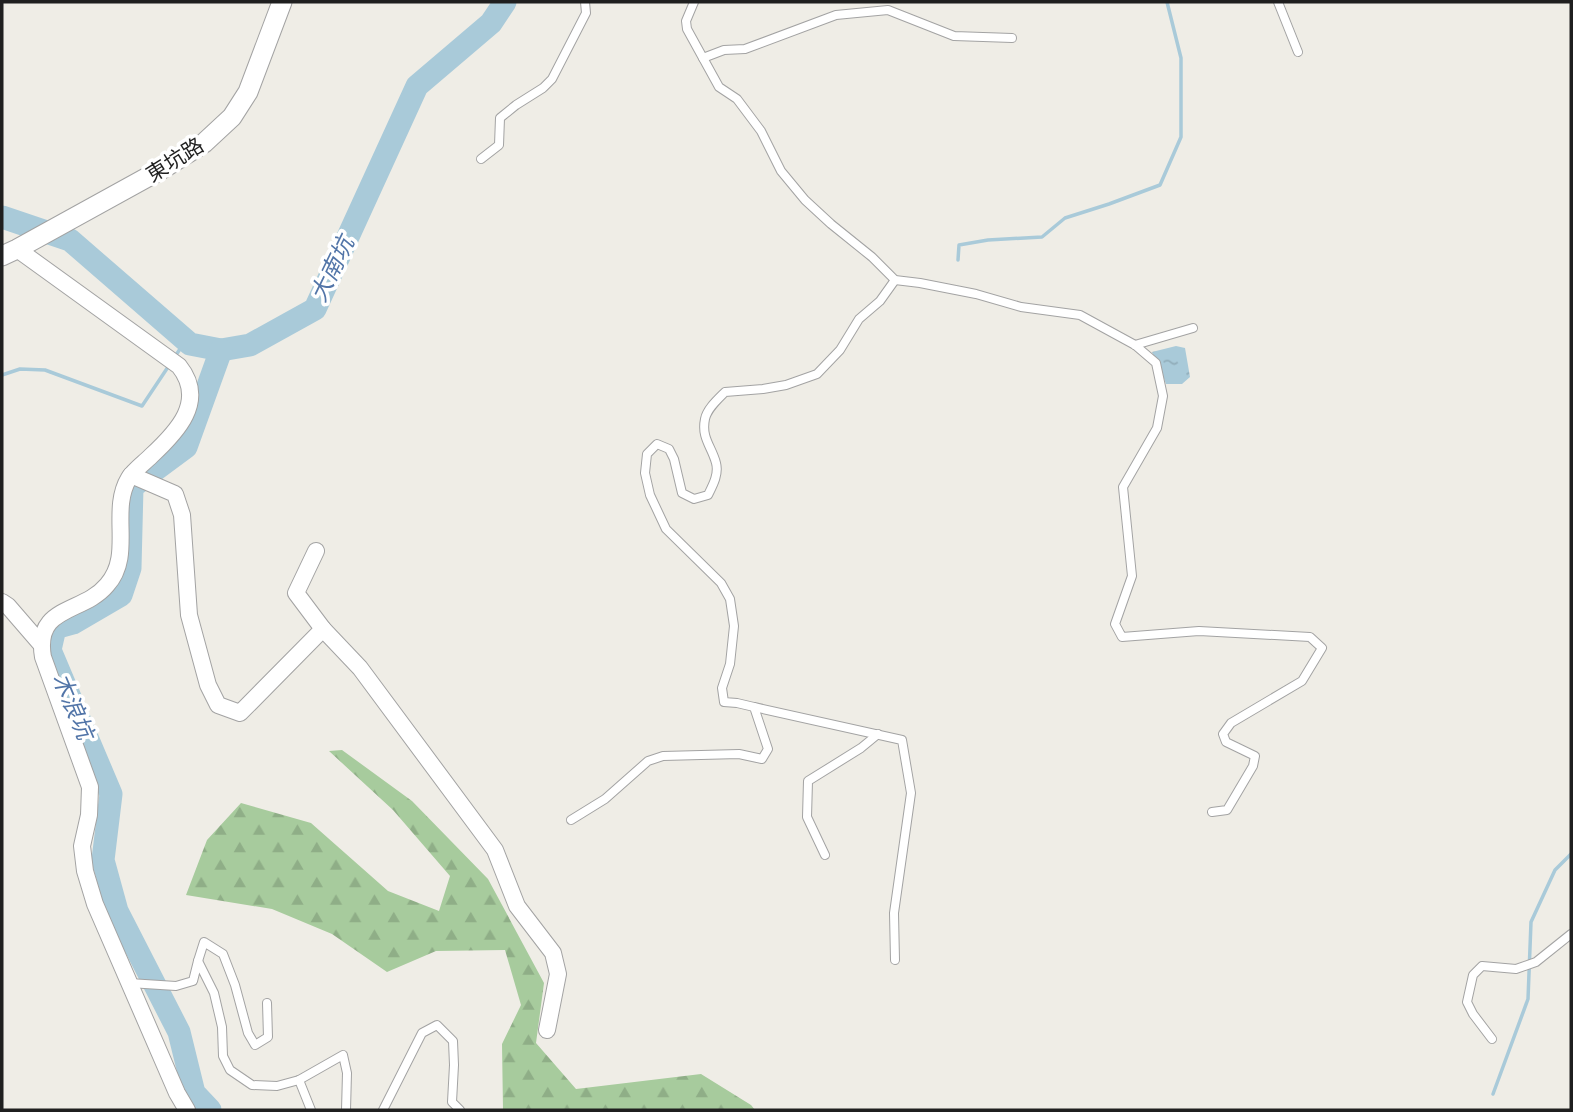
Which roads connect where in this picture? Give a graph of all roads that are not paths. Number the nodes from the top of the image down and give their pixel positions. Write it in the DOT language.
graph roads {
  1 [pos="282,2"];
  2 [pos="585,2"];
  3 [pos="694,2"];
  4 [pos="1278,2"];
  5 [pos="1012,38"];
  6 [pos="1298,52"];
  7 [pos="703,58"];
  8 [pos="481,159"];
  9 [pos="15,250"];
  10 [pos="895,280"];
  11 [pos="1193,328"];
  12 [pos="1135,345"];
  13 [pos="135,477"];
  14 [pos="316,551"];
  15 [pos="2,602"];
  16 [pos="323,629"];
  17 [pos="40,643"];
  18 [pos="754,707"];
  19 [pos="878,734"];
  20 [pos="1212,812"];
  21 [pos="571,820"];
  22 [pos="825,855"];
  23 [pos="1571,934"];
  24 [pos="895,960"];
  25 [pos="198,961"];
  26 [pos="130,983"];
  27 [pos="267,1003"];
  28 [pos="547,1030"];
  29 [pos="1492,1040"];
  30 [pos="299,1080"];
  31 [pos="187,1110"];
  32 [pos="311,1110"];
  33 [pos="346,1110"];
  34 [pos="383,1110"];
  35 [pos="460,1110"];
  1 -- 9 [label="street, 東坑路"];
  2 -- 8 [label="lane"];
  3 -- 7 [label="lane"];
  4 -- 6 [label="lane"];
  5 -- 7 [label="lane"];
  7 -- 10 [label="lane"];
  9 -- 13 [label="street"];
  10 -- 12 [label="lane"];
  10 -- 18 [label="lane"];
  11 -- 12 [label="lane"];
  12 -- 20 [label="lane"];
  13 -- 16 [label="street"];
  13 -- 17 [label="street"];
  14 -- 16 [label="street"];
  15 -- 17 [label="street"];
  16 -- 28 [label="street"];
  17 -- 26 [label="street"];
  18 -- 19 [label="lane"];
  18 -- 21 [label="lane"];
  19 -- 22 [label="lane"];
  19 -- 24 [label="lane"];
  23 -- 29 [label="lane"];
  25 -- 26 [label="lane"];
  25 -- 27 [label="lane"];
  25 -- 30 [label="lane"];
  26 -- 31 [label="street"];
  30 -- 32 [label="lane"];
  30 -- 33 [label="lane"];
  34 -- 35 [label="lane"];
}
